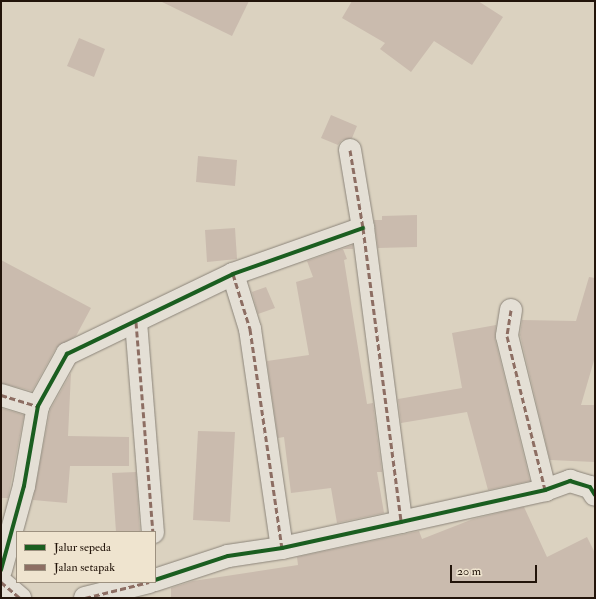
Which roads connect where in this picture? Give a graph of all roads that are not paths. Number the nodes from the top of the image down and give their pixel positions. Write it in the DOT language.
graph roads {
  1 [pos="350,150"];
  2 [pos="363,228"];
  3 [pos="233,274"];
  4 [pos="510,310"];
  5 [pos="136,322"];
  6 [pos="1,395"];
  7 [pos="38,406"];
  8 [pos="545,490"];
  9 [pos="595,495"];
  10 [pos="401,522"];
  11 [pos="153,531"];
  12 [pos="282,548"];
  13 [pos="1,570"];
  14 [pos="156,580"];
  15 [pos="1,582"];
  16 [pos="145,583"];
  17 [pos="20,598"];
  18 [pos="85,598"];
  1 -- 2 [label="street"];
  2 -- 3 [label="street"];
  2 -- 10 [label="street"];
  3 -- 5 [label="street"];
  3 -- 12 [label="street"];
  4 -- 8 [label="street"];
  5 -- 7 [label="street"];
  5 -- 11 [label="street"];
  6 -- 7 [label="street"];
  7 -- 13 [label="street"];
  8 -- 9 [label="street"];
  8 -- 10 [label="street"];
  10 -- 12 [label="street"];
  12 -- 14 [label="street"];
  15 -- 17 [label="street"];
  16 -- 18 [label="street"];
}
